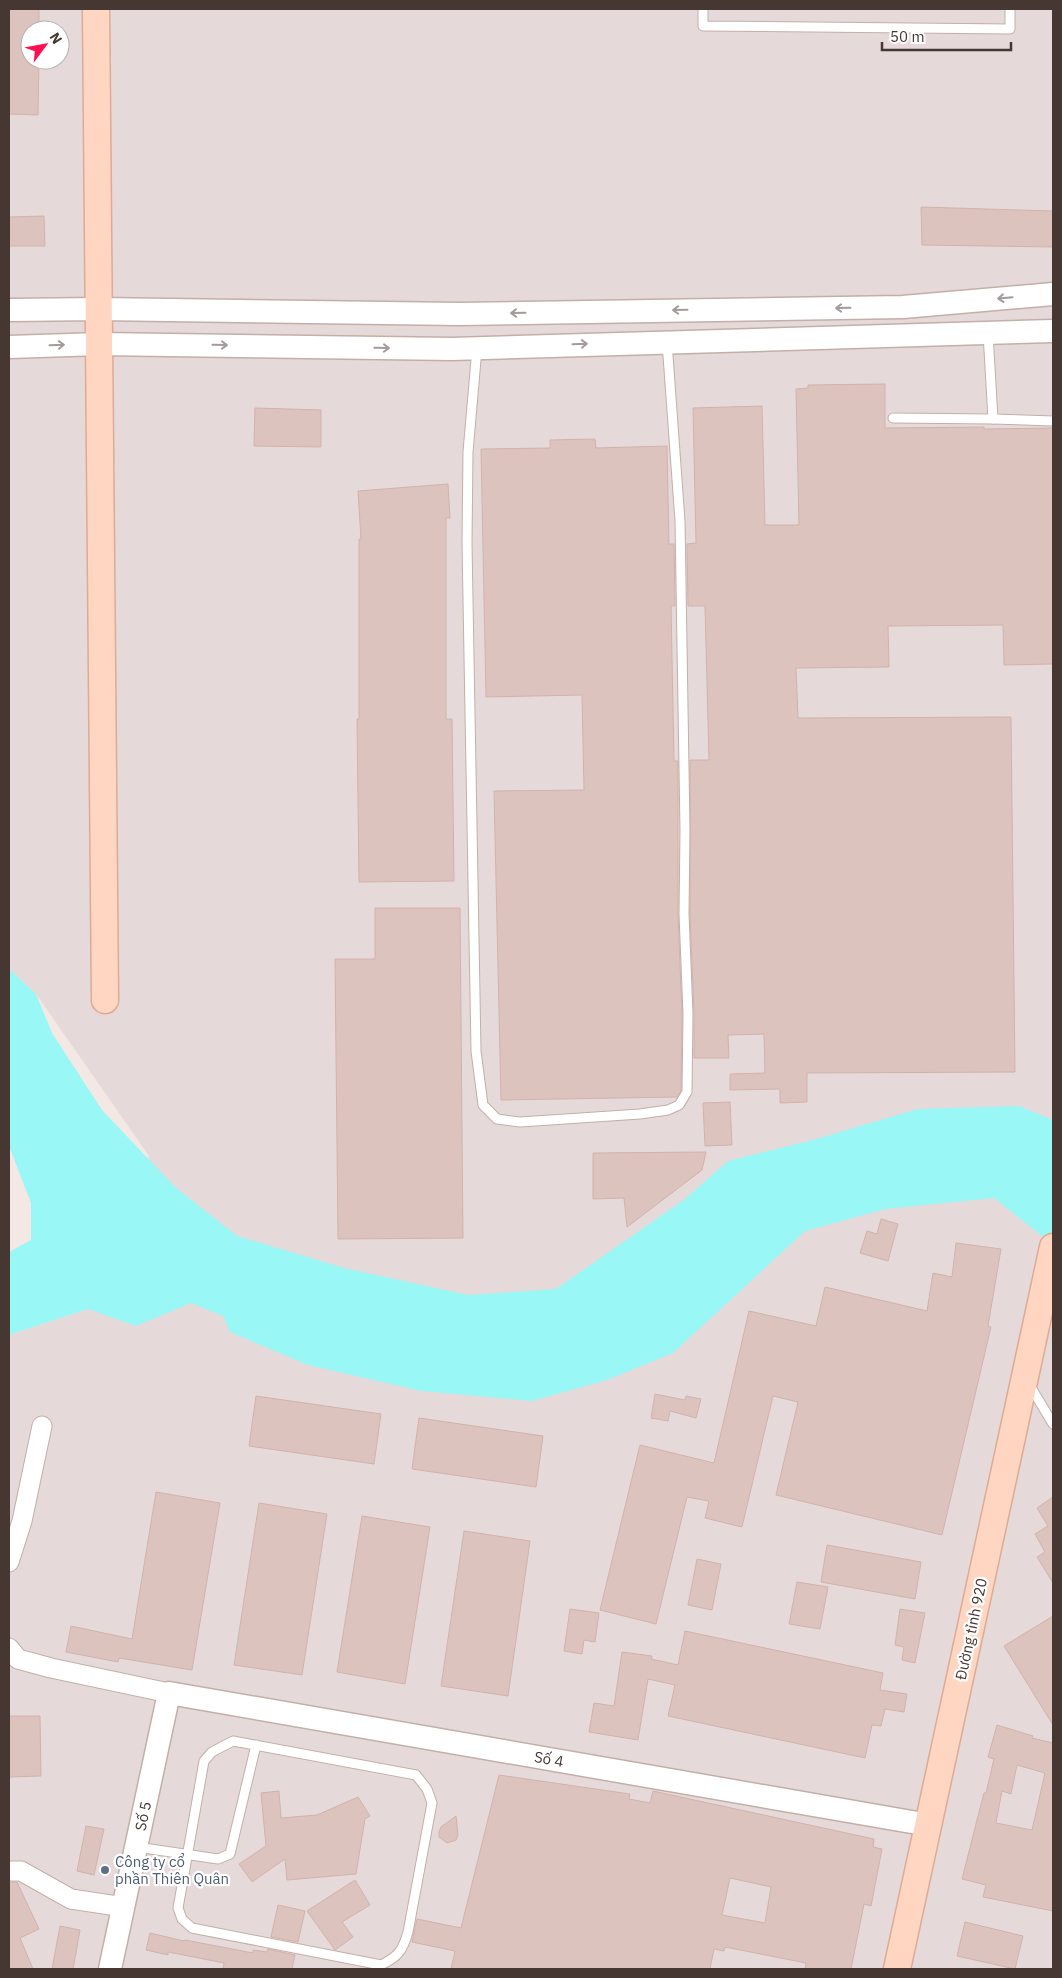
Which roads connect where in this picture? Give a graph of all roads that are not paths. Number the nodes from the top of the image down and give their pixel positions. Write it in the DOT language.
graph roads {
  1 [pos="96,9"];
  2 [pos="702,9"];
  3 [pos="1010,9"];
  4 [pos="1053,294"];
  5 [pos="9,310"];
  6 [pos="99,310"];
  7 [pos="1053,332"];
  8 [pos="988,333"];
  9 [pos="667,342"];
  10 [pos="100,344"];
  11 [pos="9,347"];
  12 [pos="477,348"];
  13 [pos="893,418"];
  14 [pos="993,419"];
  15 [pos="1053,421"];
  16 [pos="105,1000"];
  17 [pos="1053,1247"];
  18 [pos="1025,1377"];
  19 [pos="1053,1424"];
  20 [pos="42,1426"];
  21 [pos="9,1562"];
  22 [pos="9,1648"];
  23 [pos="169,1693"];
  24 [pos="256,1745"];
  25 [pos="929,1825"];
  26 [pos="136,1847"];
  27 [pos="187,1856"];
  28 [pos="9,1871"];
  29 [pos="124,1907"];
  30 [pos="110,1969"];
  31 [pos="897,1969"];
  1 -- 6 [label="main road"];
  2 -- 3 [label="lane"];
  4 -- 6 [label="street, one-way"];
  5 -- 6 [label="street"];
  6 -- 10 [label="main road"];
  7 -- 8 [label="street"];
  8 -- 9 [label="street"];
  8 -- 14 [label="lane"];
  12 -- 9 [label="street, one-way"];
  9 -- 12 [label="lane"];
  11 -- 10 [label="street, one-way"];
  10 -- 12 [label="street, one-way"];
  10 -- 16 [label="main road"];
  13 -- 14 [label="lane"];
  14 -- 15 [label="lane"];
  17 -- 18 [label="main road, Đường tỉnh 920"];
  18 -- 19 [label="lane"];
  18 -- 25 [label="main road, Đường tỉnh 920"];
  20 -- 21 [label="street"];
  22 -- 23 [label="street"];
  23 -- 25 [label="street, Số 4"];
  23 -- 26 [label="street, Số 5"];
  24 -- 27 [label="lane"];
  24 -- 27 [label="lane"];
  24 -- 27 [label="lane"];
  25 -- 31 [label="main road, Đường tỉnh 920"];
  26 -- 27 [label="lane"];
  26 -- 29 [label="street, Số 5"];
  28 -- 29 [label="street"];
  29 -- 30 [label="street, Số 5"];
}
